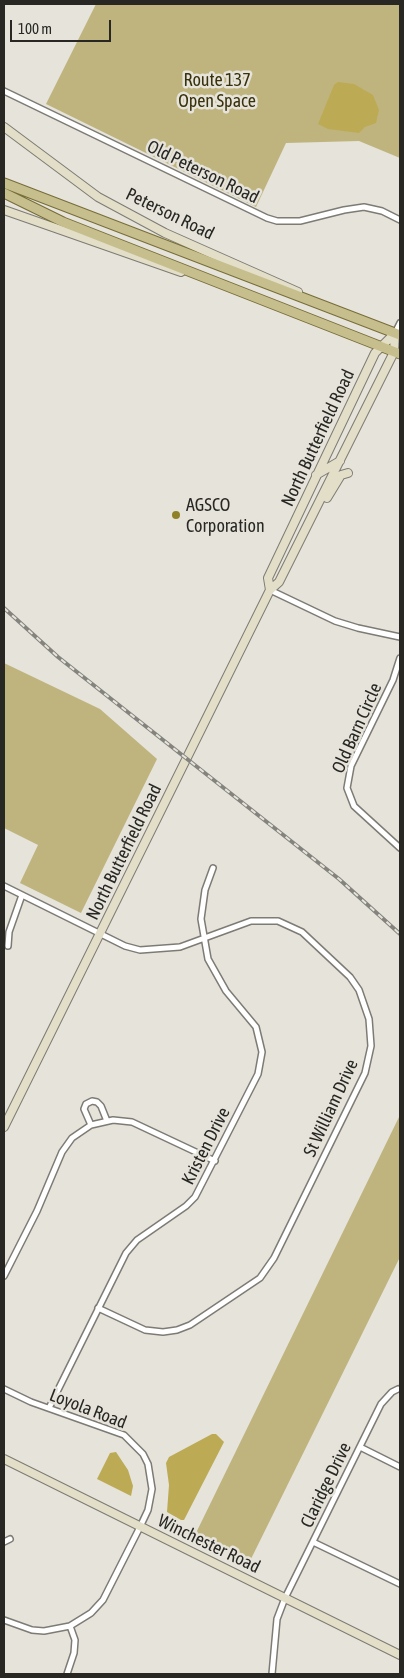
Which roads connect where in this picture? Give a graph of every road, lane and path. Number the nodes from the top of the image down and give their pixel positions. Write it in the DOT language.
graph roads {
  1 [pos="4,91"];
  2 [pos="4,127"];
  3 [pos="4,183"];
  4 [pos="4,193"];
  5 [pos="4,210"];
  6 [pos="400,220"];
  7 [pos="269,302"];
  8 [pos="334,309"];
  9 [pos="400,323"];
  10 [pos="398,334"];
  11 [pos="381,346"];
  12 [pos="397,353"];
  13 [pos="340,461"];
  14 [pos="348,473"];
  15 [pos="316,475"];
  16 [pos="301,539"];
  17 [pos="270,590"];
  18 [pos="400,637"];
  19 [pos="400,658"];
  20 [pos="400,848"];
  21 [pos="213,868"];
  22 [pos="4,886"];
  23 [pos="22,895"];
  24 [pos="100,934"];
  25 [pos="203,938"];
  26 [pos="8,946"];
  27 [pos="107,1121"];
  28 [pos="91,1125"];
  29 [pos="4,1127"];
  30 [pos="215,1161"];
  31 [pos="4,1276"];
  32 [pos="98,1308"];
  33 [pos="4,1389"];
  34 [pos="398,1389"];
  35 [pos="49,1408"];
  36 [pos="360,1447"];
  37 [pos="4,1459"];
  38 [pos="400,1467"];
  39 [pos="140,1527"];
  40 [pos="10,1539"];
  41 [pos="4,1542"];
  42 [pos="313,1542"];
  43 [pos="400,1584"];
  44 [pos="285,1598"];
  45 [pos="4,1620"];
  46 [pos="70,1626"];
  47 [pos="400,1655"];
  48 [pos="66,1674"];
  49 [pos="272,1674"];
  1 -- 6 [label="street, Old Peterson Road"];
  2 -- 8 [label="main road, Peterson Road"];
  3 -- 8 [label="main road, Peterson Road"];
  4 -- 7 [label="main road"];
  5 -- 7 [label="main road"];
  7 -- 11 [label="main road"];
  8 -- 10 [label="main road, Peterson Road"];
  9 -- 10 [label="street, North Butterfield Road"];
  10 -- 11 [label="main road, North Butterfield Road"];
  10 -- 12 [label="main road, North Butterfield Road"];
  11 -- 12 [label="main road"];
  11 -- 15 [label="main road, North Butterfield Road"];
  12 -- 13 [label="main road, North Butterfield Road"];
  13 -- 15 [label="main road"];
  13 -- 16 [label="main road, North Butterfield Road"];
  14 -- 16 [label="main road"];
  15 -- 17 [label="main road, North Butterfield Road"];
  16 -- 17 [label="main road, North Butterfield Road"];
  17 -- 18 [label="street"];
  17 -- 24 [label="main road, North Butterfield Road"];
  19 -- 20 [label="street, Old Barn Circle"];
  21 -- 25 [label="street, Kristen Drive"];
  22 -- 23 [label="street, St William Drive"];
  23 -- 24 [label="street, St William Drive"];
  23 -- 26 [label="street"];
  24 -- 25 [label="street, St William Drive"];
  24 -- 29 [label="main road, North Butterfield Road"];
  25 -- 30 [label="street, Kristen Drive"];
  25 -- 32 [label="street, St William Drive"];
  27 -- 28 [label="street"];
  27 -- 28 [label="street"];
  27 -- 30 [label="street"];
  28 -- 31 [label="street"];
  30 -- 32 [label="street, Kristen Drive"];
  32 -- 35 [label="street, Kristen Drive"];
  33 -- 35 [label="street, Loyola Road"];
  34 -- 36 [label="street, Claridge Drive"];
  35 -- 39 [label="street, Loyola Road"];
  36 -- 38 [label="street"];
  36 -- 42 [label="street, Claridge Drive"];
  37 -- 39 [label="main road, Winchester Road"];
  39 -- 44 [label="main road, Winchester Road"];
  39 -- 46 [label="street, Loyola Road"];
  40 -- 41 [label="street"];
  42 -- 43 [label="street"];
  42 -- 44 [label="street, Claridge Drive"];
  44 -- 47 [label="main road, Winchester Road"];
  44 -- 49 [label="street, Claridge Drive"];
  45 -- 46 [label="street"];
  46 -- 48 [label="street"];
}
